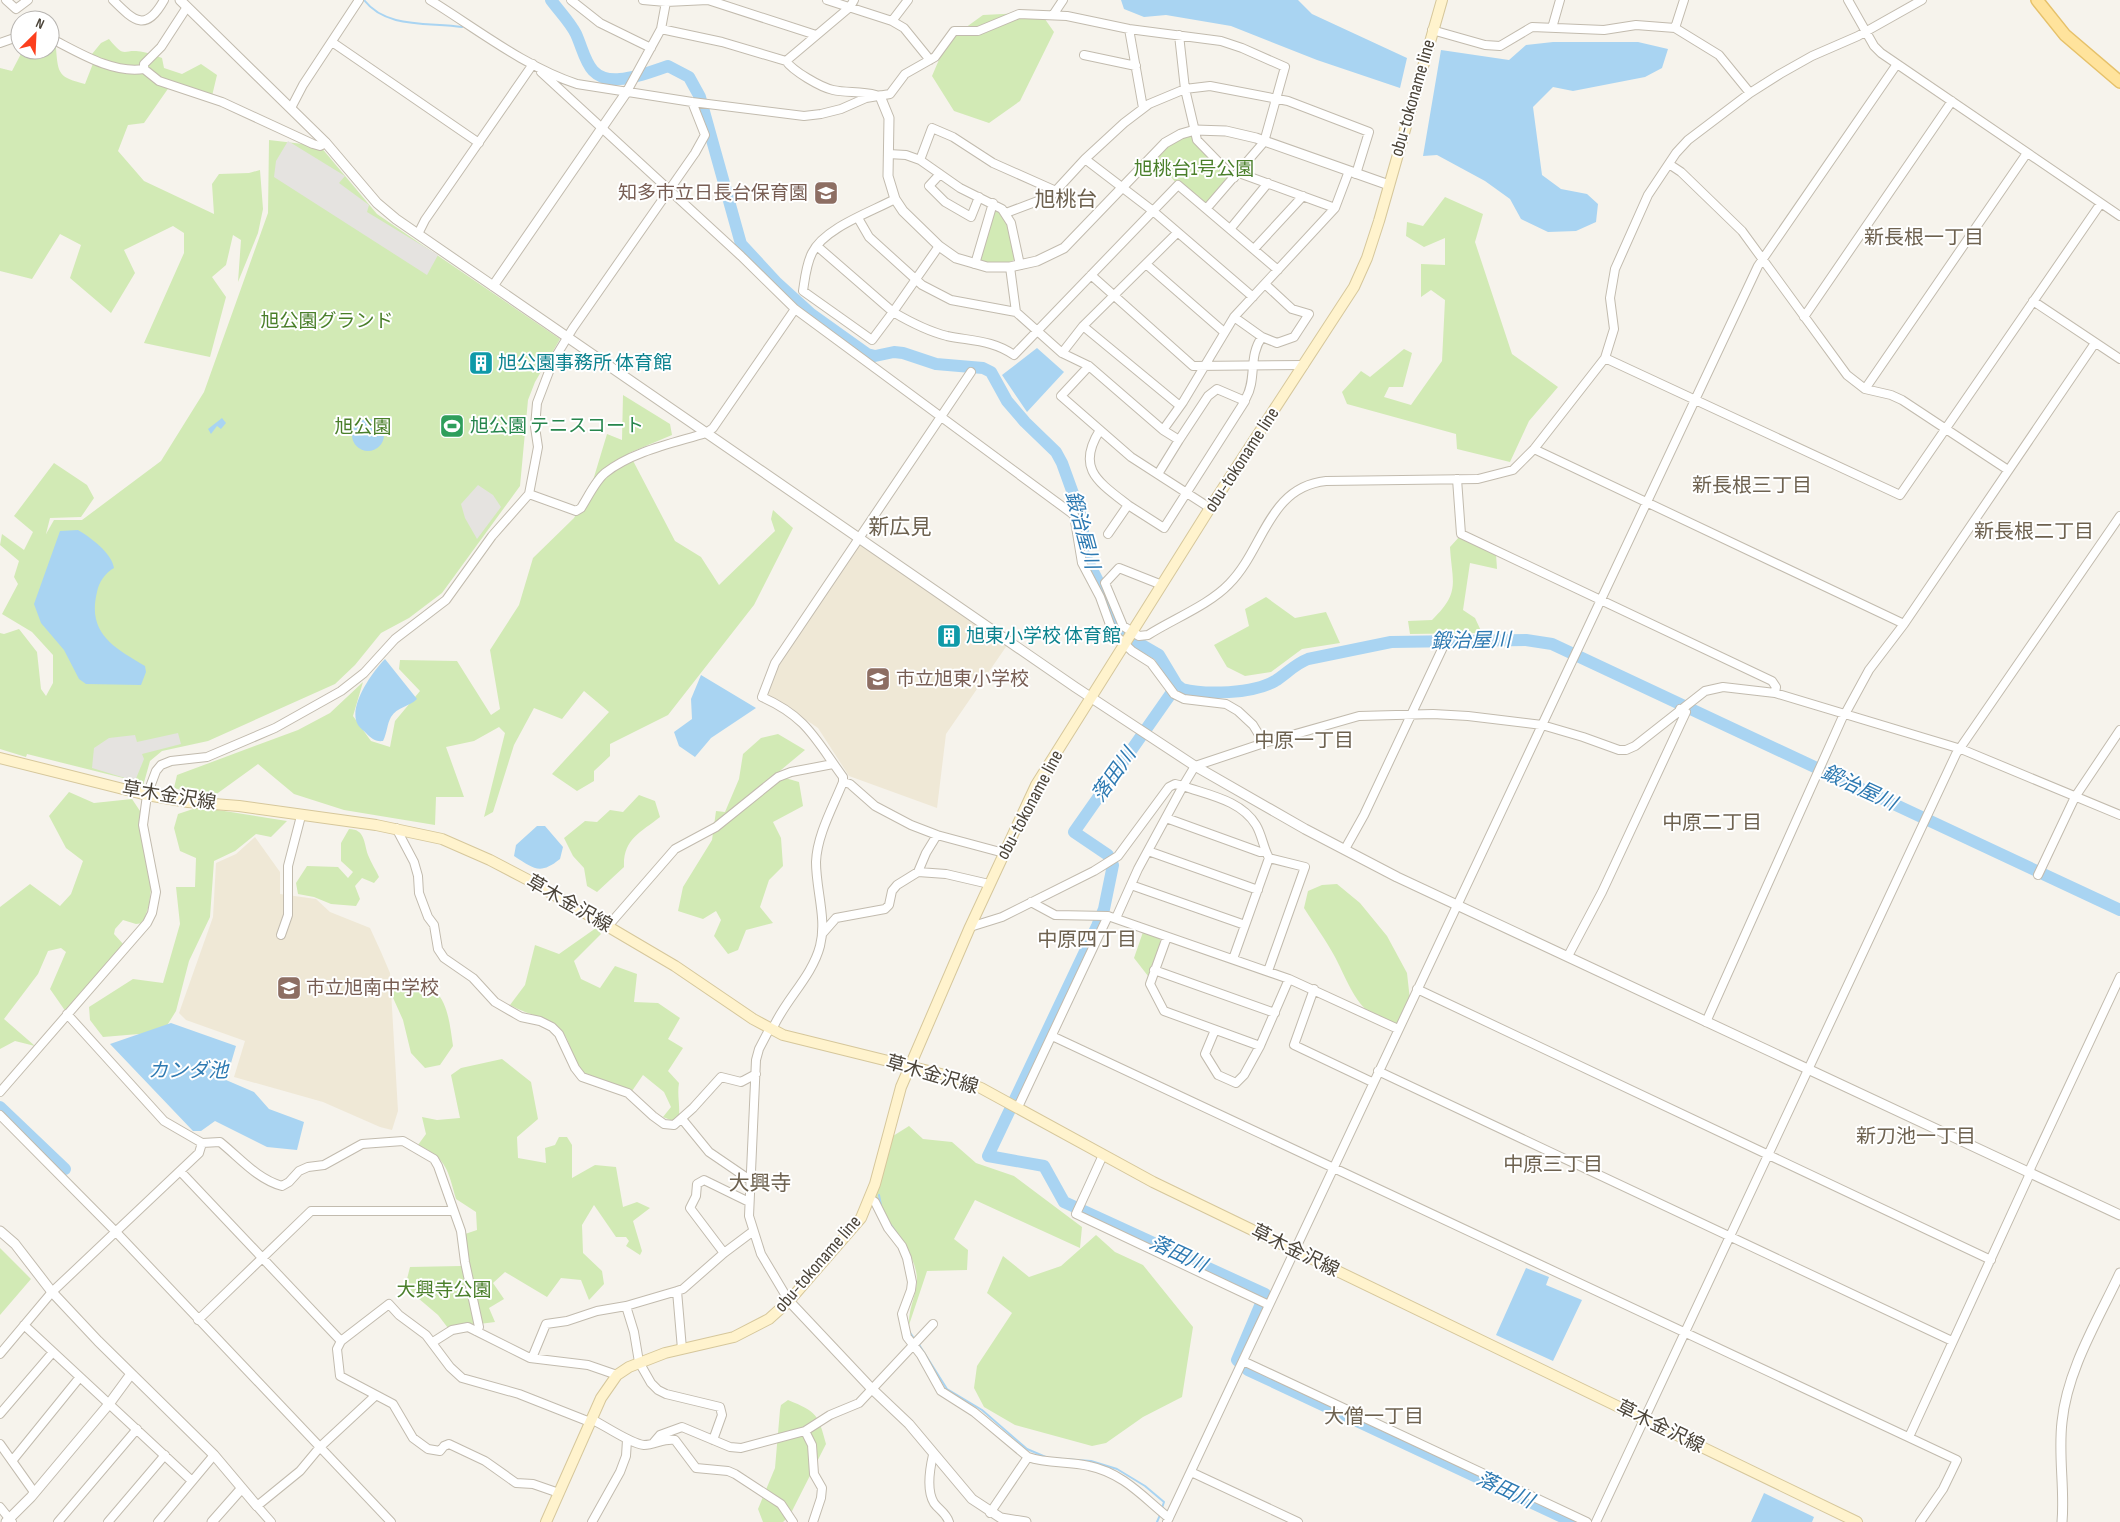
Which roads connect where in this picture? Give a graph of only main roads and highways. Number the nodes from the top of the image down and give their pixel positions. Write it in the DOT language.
graph roads {
  1 [pos="1442,0"];
  2 [pos="2037,0"];
  3 [pos="2120,82"];
  4 [pos="0,758"];
  5 [pos="909,1067"];
  6 [pos="546,1522"];
  7 [pos="1857,1522"];
  1 -- 5 [label="main road, obu-tokoname line"];
  2 -- 3 [label="main road"];
  4 -- 5 [label="main road, 草木金沢線"];
  5 -- 6 [label="main road, obu-tokoname line"];
  5 -- 7 [label="main road, 草木金沢線"];
}
